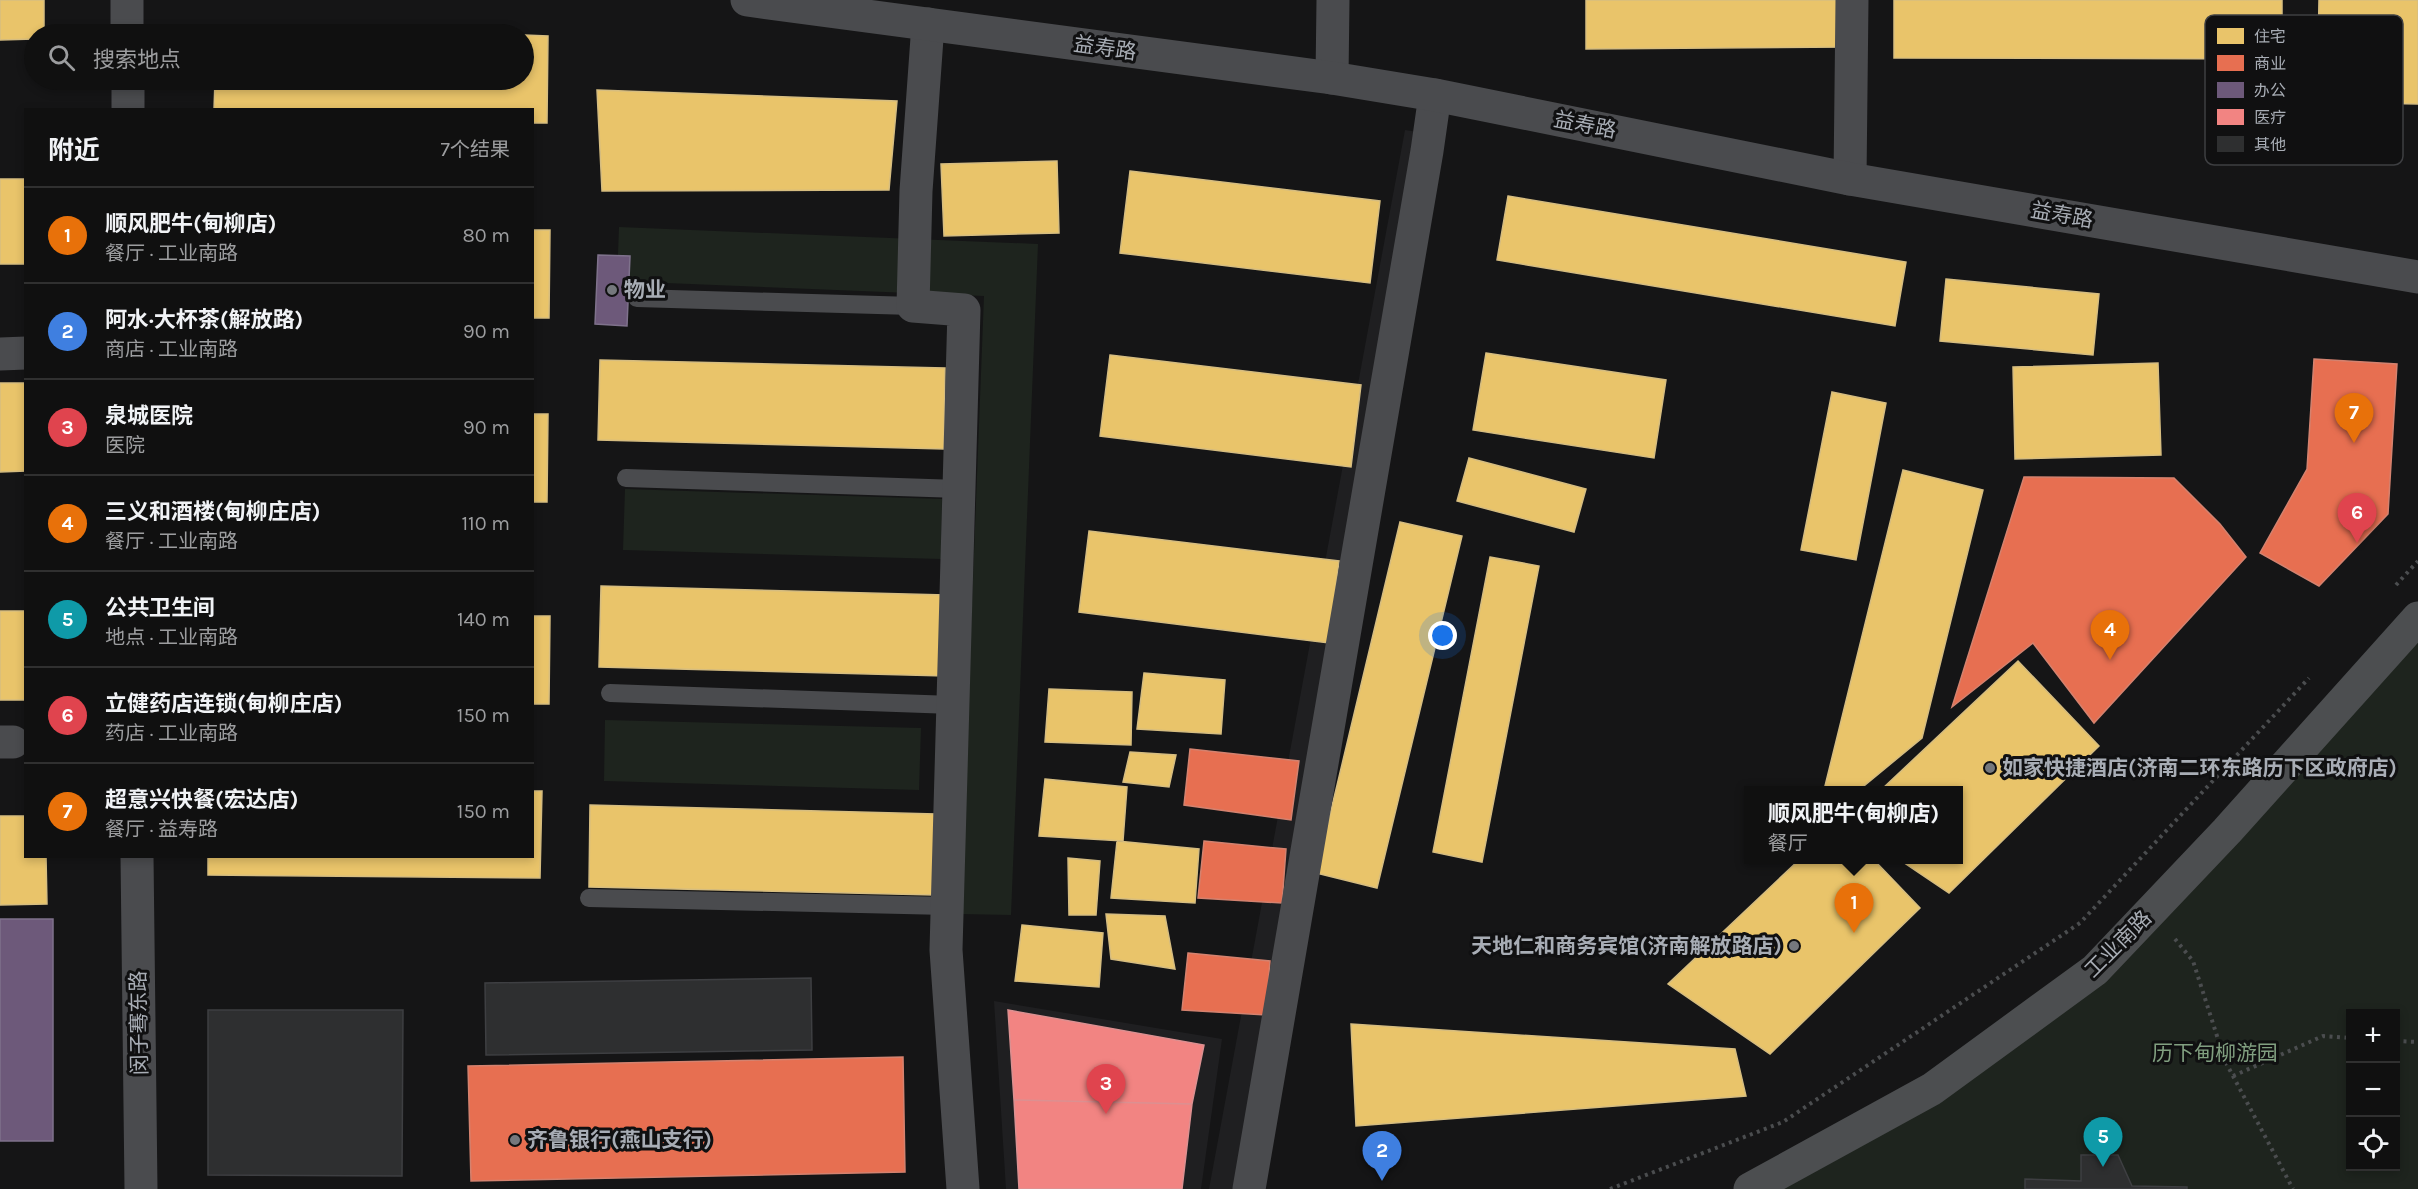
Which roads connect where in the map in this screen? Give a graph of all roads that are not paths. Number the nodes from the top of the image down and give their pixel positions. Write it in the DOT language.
graph roads {
  1 [pos="127,0"];
  2 [pos="747,0"];
  3 [pos="1333,0"];
  4 [pos="1852,0"];
  5 [pos="127,24"];
  6 [pos="928,24"];
  7 [pos="1332,78"];
  8 [pos="128,90"];
  9 [pos="1435,95"];
  10 [pos="128,108"];
  11 [pos="1850,179"];
  12 [pos="2418,277"];
  13 [pos="637,298"];
  14 [pos="912,306"];
  15 [pos="24,353"];
  16 [pos="0,354"];
  17 [pos="626,478"];
  18 [pos="959,489"];
  19 [pos="2418,618"];
  20 [pos="610,693"];
  21 [pos="953,705"];
  22 [pos="137,858"];
  23 [pos="589,898"];
  24 [pos="947,906"];
  25 [pos="141,1189"];
  26 [pos="963,1189"];
  27 [pos="1249,1189"];
  28 [pos="1750,1189"];
  1 -- 5 [label="street"];
  2 -- 6 [label="street, 益寿路"];
  3 -- 7 [label="street"];
  4 -- 11 [label="street"];
  6 -- 7 [label="street, 益寿路"];
  6 -- 14 [label="street"];
  7 -- 9 [label="street, 益寿路"];
  8 -- 10 [label="street"];
  9 -- 11 [label="street, 益寿路"];
  9 -- 27 [label="street"];
  11 -- 12 [label="street, 益寿路"];
  13 -- 14 [label="lane"];
  14 -- 18 [label="street"];
  15 -- 16 [label="street"];
  17 -- 18 [label="lane"];
  18 -- 21 [label="street"];
  19 -- 28 [label="main road, 工业南路"];
  20 -- 21 [label="lane"];
  21 -- 24 [label="street"];
  22 -- 25 [label="street, 闵子骞东路"];
  23 -- 24 [label="lane"];
  24 -- 26 [label="street"];
}
